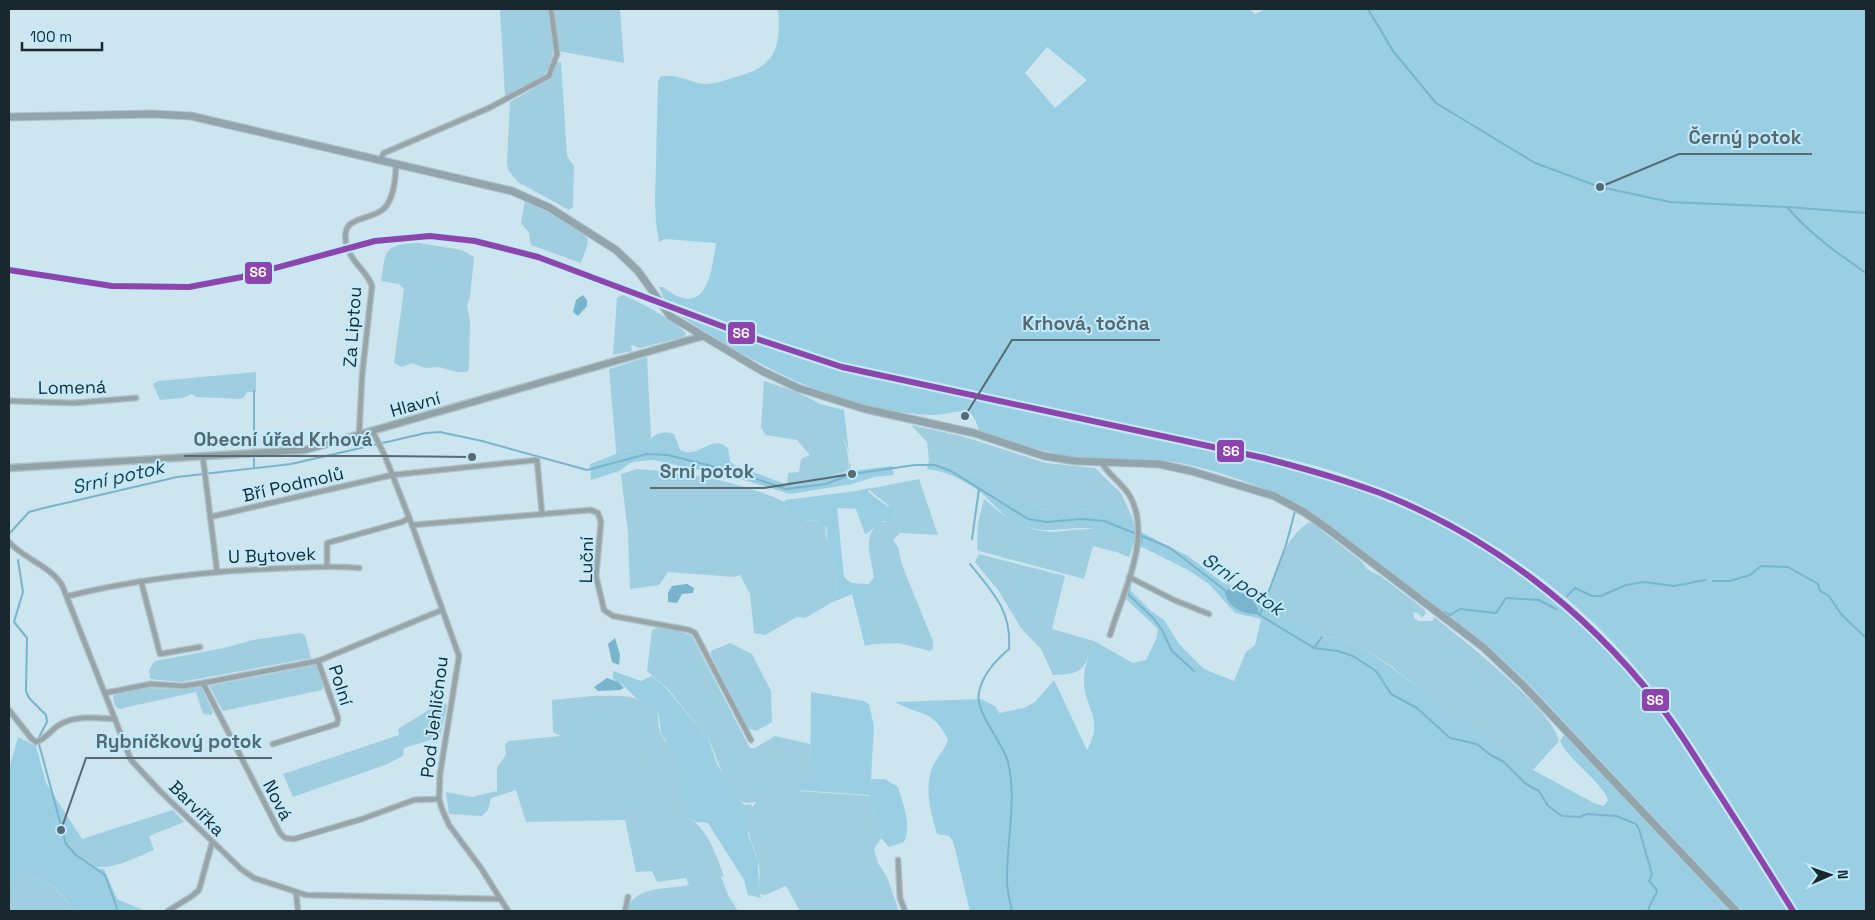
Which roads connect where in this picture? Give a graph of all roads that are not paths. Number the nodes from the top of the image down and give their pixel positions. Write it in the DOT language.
graph roads {
  1 [pos="552,9"];
  2 [pos="9,117"];
  3 [pos="380,160"];
  4 [pos="396,164"];
  5 [pos="702,336"];
  6 [pos="136,398"];
  7 [pos="9,401"];
  8 [pos="373,432"];
  9 [pos="359,436"];
  10 [pos="203,458"];
  11 [pos="1102,463"];
  12 [pos="9,468"];
  13 [pos="392,475"];
  14 [pos="542,514"];
  15 [pos="210,517"];
  16 [pos="409,518"];
  17 [pos="412,525"];
  18 [pos="9,542"];
  19 [pos="327,566"];
  20 [pos="359,568"];
  21 [pos="217,571"];
  22 [pos="1129,578"];
  23 [pos="141,581"];
  24 [pos="68,596"];
  25 [pos="442,610"];
  26 [pos="1210,614"];
  27 [pos="1110,635"];
  28 [pos="200,646"];
  29 [pos="318,661"];
  30 [pos="202,683"];
  31 [pos="105,693"];
  32 [pos="9,710"];
  33 [pos="115,719"];
  34 [pos="751,740"];
  35 [pos="273,744"];
  36 [pos="439,799"];
  37 [pos="212,843"];
  38 [pos="898,860"];
  39 [pos="296,893"];
  40 [pos="628,897"];
  41 [pos="499,899"];
  42 [pos="168,911"];
  43 [pos="298,911"];
  44 [pos="508,911"];
  45 [pos="625,911"];
  46 [pos="905,911"];
  47 [pos="1736,911"];
  1 -- 3 [label="street"];
  2 -- 3 [label="main road"];
  3 -- 4 [label="main road"];
  4 -- 5 [label="main road"];
  4 -- 9 [label="street, Za Liptou"];
  5 -- 8 [label="street, Hlavní"];
  5 -- 11 [label="main road"];
  6 -- 7 [label="street, Lomená"];
  8 -- 9 [label="street, Hlavní"];
  8 -- 13 [label="street, Pod Jehličnou"];
  9 -- 10 [label="street, Hlavní"];
  10 -- 12 [label="street, Hlavní"];
  10 -- 15 [label="street"];
  11 -- 22 [label="street"];
  11 -- 47 [label="main road"];
  13 -- 14 [label="street, Bří Podmolů"];
  13 -- 15 [label="street, Bří Podmolů"];
  13 -- 16 [label="street, Pod Jehličnou"];
  14 -- 17 [label="street, Luční"];
  14 -- 34 [label="street, Luční"];
  15 -- 21 [label="street"];
  16 -- 17 [label="street, Pod Jehličnou"];
  16 -- 19 [label="street, U Bytovek"];
  17 -- 25 [label="street, Pod Jehličnou"];
  18 -- 24 [label="street, Barvířka"];
  19 -- 20 [label="street, U Bytovek"];
  19 -- 21 [label="street, U Bytovek"];
  21 -- 23 [label="street, U Bytovek"];
  22 -- 26 [label="street"];
  22 -- 27 [label="street"];
  23 -- 24 [label="street, U Bytovek"];
  23 -- 28 [label="street"];
  24 -- 31 [label="street, Barvířka"];
  25 -- 29 [label="street, Polní"];
  25 -- 36 [label="street, Pod Jehličnou"];
  29 -- 30 [label="street"];
  29 -- 35 [label="street, Polní"];
  30 -- 31 [label="street"];
  30 -- 36 [label="street, Nová"];
  31 -- 33 [label="street, Barvířka"];
  32 -- 33 [label="street"];
  33 -- 37 [label="street, Barvířka"];
  36 -- 41 [label="street, Pod Jehličnou"];
  37 -- 39 [label="street, Barvířka"];
  37 -- 42 [label="street"];
  38 -- 46 [label="street"];
  39 -- 41 [label="street, Barvířka"];
  39 -- 43 [label="street"];
  40 -- 45 [label="street"];
  41 -- 44 [label="street, Pod Jehličnou"];
}
